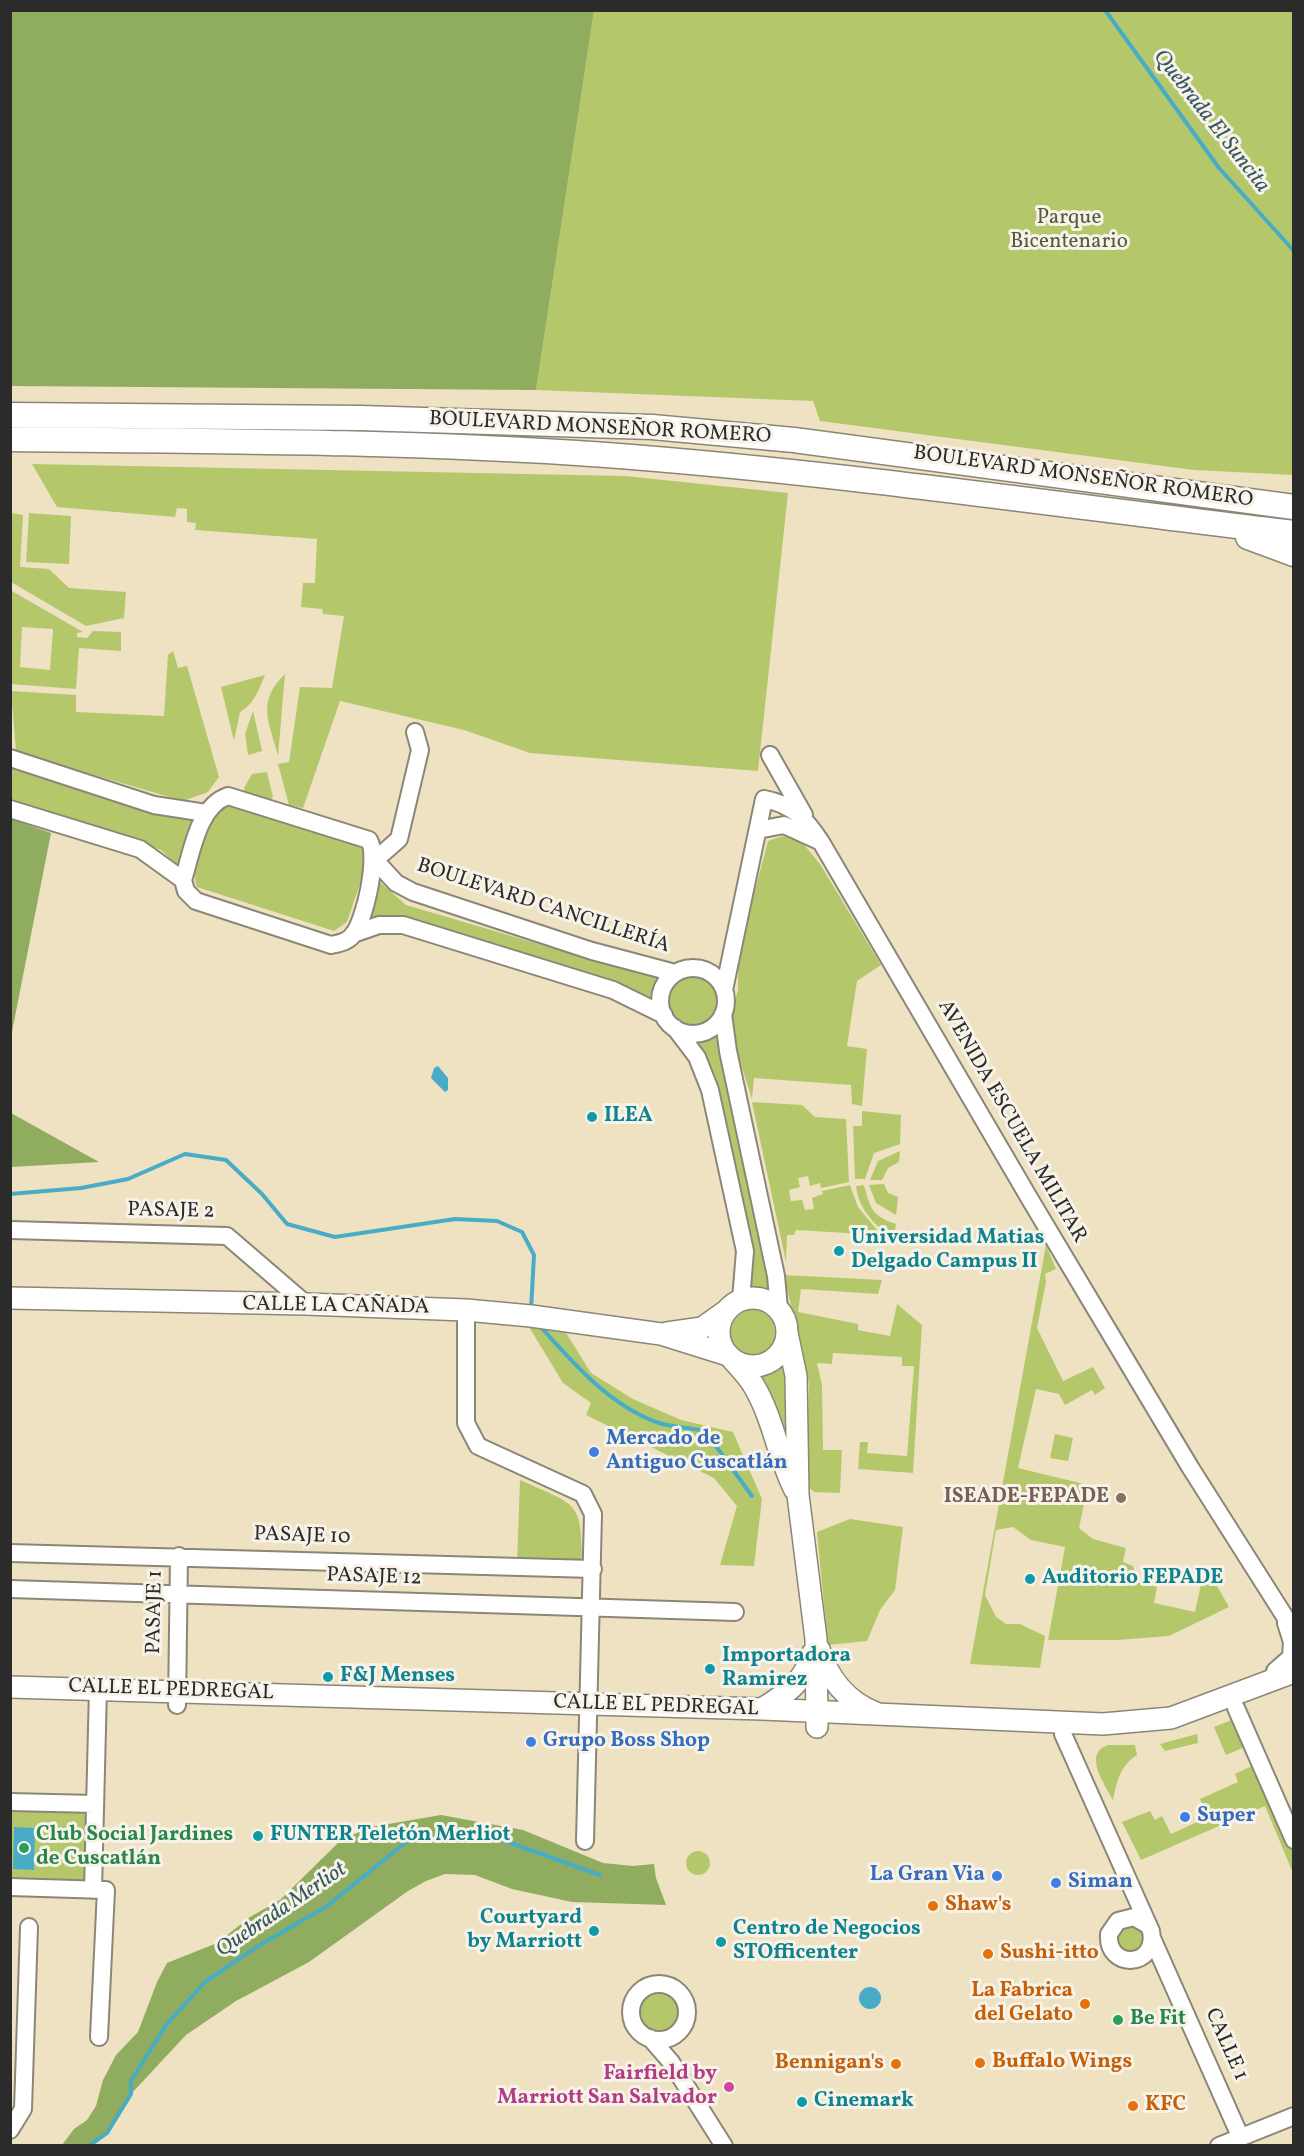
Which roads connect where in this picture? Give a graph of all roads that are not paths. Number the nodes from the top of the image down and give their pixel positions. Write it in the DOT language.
graph roads {
  1 [pos="10,406"];
  2 [pos="10,415"];
  3 [pos="106,416"];
  4 [pos="10,439"];
  5 [pos="98,440"];
  6 [pos="10,445"];
  7 [pos="1167,489"];
  8 [pos="1293,492"];
  9 [pos="1293,507"];
  10 [pos="1161,517"];
  11 [pos="1293,533"];
  12 [pos="1293,554"];
  13 [pos="415,732"];
  14 [pos="770,755"];
  15 [pos="10,758"];
  16 [pos="10,809"];
  17 [pos="206,813"];
  18 [pos="806,819"];
  19 [pos="758,830"];
  20 [pos="821,842"];
  21 [pos="374,858"];
  22 [pos="183,880"];
  23 [pos="353,934"];
  24 [pos="730,954"];
  25 [pos="705,970"];
  26 [pos="675,973"];
  27 [pos="724,990"];
  28 [pos="723,1014"];
  29 [pos="664,1015"];
  30 [pos="675,1028"];
  31 [pos="10,1230"];
  32 [pos="10,1298"];
  33 [pos="306,1304"];
  34 [pos="734,1305"];
  35 [pos="778,1309"];
  36 [pos="466,1310"];
  37 [pos="787,1333"];
  38 [pos="661,1334"];
  39 [pos="730,1358"];
  40 [pos="798,1495"];
  41 [pos="10,1553"];
  42 [pos="179,1556"];
  43 [pos="593,1569"];
  44 [pos="10,1589"];
  45 [pos="178,1593"];
  46 [pos="591,1608"];
  47 [pos="735,1612"];
  48 [pos="1290,1627"];
  49 [pos="816,1639"];
  50 [pos="1287,1669"];
  51 [pos="10,1687"];
  52 [pos="1293,1687"];
  53 [pos="98,1695"];
  54 [pos="177,1698"];
  55 [pos="10,1700"];
  56 [pos="1209,1705"];
  57 [pos="1236,1708"];
  58 [pos="762,1709"];
  59 [pos="590,1711"];
  60 [pos="885,1716"];
  61 [pos="817,1719"];
  62 [pos="1063,1734"];
  63 [pos="10,1802"];
  64 [pos="95,1804"];
  65 [pos="1293,1840"];
  66 [pos="585,1841"];
  67 [pos="10,1887"];
  68 [pos="1131,1887"];
  69 [pos="93,1890"];
  70 [pos="1123,1918"];
  71 [pos="28,1928"];
  72 [pos="1150,1931"];
  73 [pos="1137,1959"];
  74 [pos="1167,1974"];
  75 [pos="678,2032"];
  76 [pos="99,2037"];
  77 [pos="650,2038"];
  78 [pos="671,2062"];
  79 [pos="1293,2116"];
  80 [pos="10,2130"];
  81 [pos="1240,2136"];
  82 [pos="724,2145"];
  83 [pos="1219,2145"];
  1 -- 3 [label="highway"];
  2 -- 3 [label="highway, BOULEVARD MONSEÑOR ROMERO"];
  3 -- 7 [label="highway, BOULEVARD MONSEÑOR ROMERO"];
  4 -- 5 [label="highway, BOULEVARD MONSEÑOR ROMERO"];
  5 -- 6 [label="highway"];
  5 -- 10 [label="highway, BOULEVARD MONSEÑOR ROMERO"];
  7 -- 8 [label="highway"];
  7 -- 9 [label="highway, BOULEVARD MONSEÑOR ROMERO"];
  10 -- 11 [label="highway, BOULEVARD MONSEÑOR ROMERO"];
  10 -- 12 [label="highway"];
  13 -- 21 [label="street"];
  14 -- 18 [label="street"];
  15 -- 17 [label="street"];
  16 -- 22 [label="street"];
  17 -- 21 [label="street, BOULEVARD CANCILLERÍA"];
  17 -- 22 [label="street"];
  18 -- 19 [label="street, AVENIDA ESCUELA MILITAR"];
  18 -- 20 [label="street, AVENIDA ESCUELA MILITAR"];
  19 -- 20 [label="street"];
  19 -- 24 [label="street, AVENIDA ESCUELA MILITAR"];
  20 -- 48 [label="street, AVENIDA ESCUELA MILITAR"];
  21 -- 23 [label="street"];
  21 -- 26 [label="street, BOULEVARD CANCILLERÍA"];
  22 -- 23 [label="street"];
  23 -- 29 [label="street"];
  24 -- 25 [label="street"];
  24 -- 27 [label="street, AVENIDA ESCUELA MILITAR"];
  25 -- 26 [label="street"];
  25 -- 27 [label="street"];
  26 -- 29 [label="street"];
  27 -- 28 [label="street"];
  28 -- 30 [label="street"];
  28 -- 35 [label="street"];
  29 -- 30 [label="street"];
  30 -- 34 [label="street"];
  31 -- 33 [label="street, PASAJE 2"];
  32 -- 33 [label="main road, CALLE LA CAÑADA"];
  33 -- 36 [label="main road, CALLE LA CAÑADA"];
  34 -- 35 [label="main road"];
  34 -- 38 [label="main road, CALLE LA CAÑADA"];
  34 -- 39 [label="main road"];
  35 -- 37 [label="main road"];
  36 -- 38 [label="main road, CALLE LA CAÑADA"];
  36 -- 43 [label="street"];
  37 -- 39 [label="main road"];
  37 -- 40 [label="main road"];
  38 -- 39 [label="main road, CALLE LA CAÑADA"];
  39 -- 40 [label="main road"];
  40 -- 49 [label="main road"];
  41 -- 42 [label="street, PASAJE 10"];
  42 -- 43 [label="street, PASAJE 10"];
  42 -- 45 [label="street, PASAJE 1"];
  43 -- 46 [label="street"];
  44 -- 45 [label="street, PASAJE 12"];
  45 -- 46 [label="street, PASAJE 12"];
  45 -- 54 [label="street, PASAJE 1"];
  46 -- 47 [label="street, PASAJE 12"];
  46 -- 59 [label="street"];
  48 -- 50 [label="street, AVENIDA ESCUELA MILITAR"];
  49 -- 58 [label="main road"];
  49 -- 60 [label="main road"];
  49 -- 61 [label="main road"];
  50 -- 56 [label="main road"];
  50 -- 56 [label="main road, CALLE EL PEDREGAL"];
  51 -- 53 [label="main road, CALLE EL PEDREGAL"];
  52 -- 57 [label="main road, CALLE EL PEDREGAL"];
  53 -- 54 [label="main road, CALLE EL PEDREGAL"];
  53 -- 55 [label="main road, CALLE EL PEDREGAL"];
  53 -- 64 [label="street"];
  54 -- 59 [label="main road, CALLE EL PEDREGAL"];
  56 -- 60 [label="main road, CALLE EL PEDREGAL"];
  57 -- 62 [label="main road, CALLE EL PEDREGAL"];
  57 -- 65 [label="street"];
  58 -- 59 [label="main road, CALLE EL PEDREGAL"];
  58 -- 61 [label="main road, CALLE EL PEDREGAL"];
  59 -- 61 [label="main road, CALLE EL PEDREGAL"];
  59 -- 66 [label="street"];
  60 -- 61 [label="main road, CALLE EL PEDREGAL"];
  61 -- 62 [label="main road, CALLE EL PEDREGAL"];
  62 -- 68 [label="street, CALLE 1"];
  63 -- 64 [label="street"];
  64 -- 69 [label="street"];
  67 -- 69 [label="street"];
  68 -- 70 [label="street"];
  68 -- 72 [label="street, CALLE 1"];
  69 -- 76 [label="street"];
  70 -- 72 [label="street"];
  70 -- 73 [label="street"];
  71 -- 80 [label="street"];
  72 -- 73 [label="street"];
  72 -- 74 [label="street, CALLE 1"];
  73 -- 74 [label="street"];
  74 -- 81 [label="street, CALLE 1"];
  75 -- 77 [label="street"];
  75 -- 77 [label="street"];
  75 -- 78 [label="street"];
  77 -- 78 [label="street"];
  78 -- 82 [label="street"];
  79 -- 81 [label="street"];
  81 -- 83 [label="street"];
}
